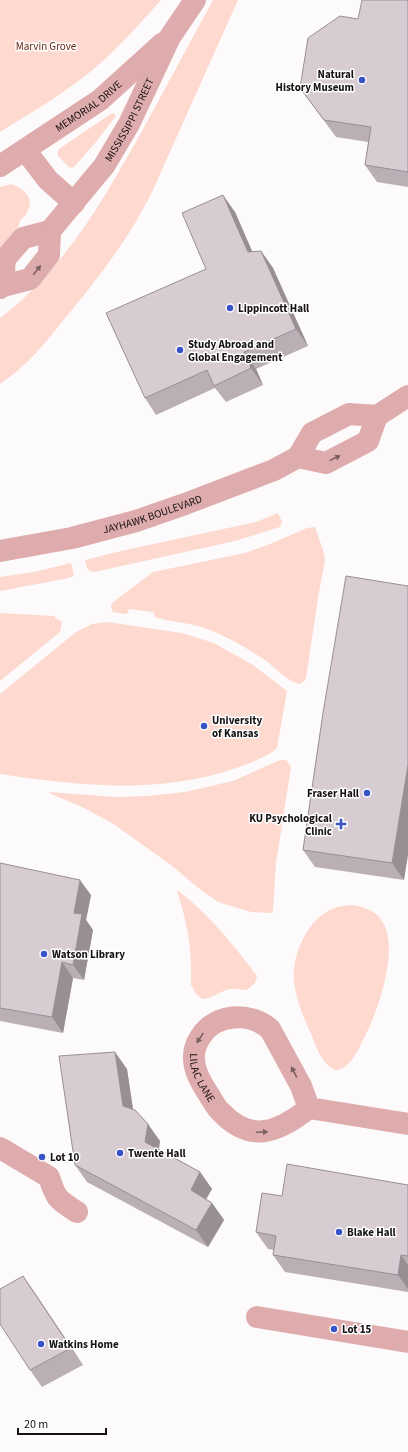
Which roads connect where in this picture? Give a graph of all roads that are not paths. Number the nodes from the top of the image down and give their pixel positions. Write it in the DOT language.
graph roads {
  1 [pos="195,0"];
  2 [pos="170,37"];
  3 [pos="25,150"];
  4 [pos="0,166"];
  5 [pos="74,203"];
  6 [pos="50,231"];
  7 [pos="1,287"];
  8 [pos="408,396"];
  9 [pos="377,416"];
  10 [pos="298,457"];
  11 [pos="0,551"];
  12 [pos="309,1108"];
  13 [pos="408,1124"];
  14 [pos="0,1148"];
  15 [pos="77,1212"];
  16 [pos="257,1317"];
  17 [pos="408,1342"];
  1 -- 2 [label="street, MISSISSIPPI STREET"];
  2 -- 3 [label="street, MEMORIAL DRIVE"];
  2 -- 5 [label="street, MISSISSIPPI STREET"];
  3 -- 4 [label="street, MEMORIAL DRIVE"];
  3 -- 5 [label="street"];
  5 -- 6 [label="street, MISSISSIPPI STREET"];
  6 -- 7 [label="street"];
  7 -- 6 [label="street, one-way"];
  8 -- 9 [label="street"];
  9 -- 10 [label="street"];
  10 -- 9 [label="street, one-way"];
  10 -- 11 [label="street, JAYHAWK BOULEVARD"];
  12 -- 12 [label="street, LILAC LANE, one-way"];
  12 -- 13 [label="street"];
  14 -- 15 [label="street"];
  16 -- 17 [label="street"];
}
